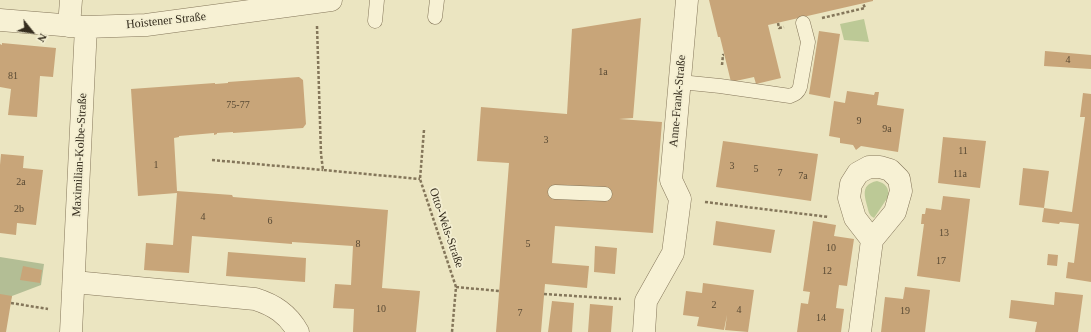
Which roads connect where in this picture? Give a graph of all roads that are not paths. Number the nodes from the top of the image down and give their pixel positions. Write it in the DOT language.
graph roads {
  1 [pos="71,0"];
  2 [pos="377,0"];
  3 [pos="437,0"];
  4 [pos="688,0"];
  5 [pos="324,1"];
  6 [pos="435,17"];
  7 [pos="0,20"];
  8 [pos="375,21"];
  9 [pos="803,23"];
  10 [pos="78,27"];
  11 [pos="680,82"];
  12 [pos="555,192"];
  13 [pos="604,194"];
  14 [pos="872,240"];
  15 [pos="74,282"];
  16 [pos="71,332"];
  17 [pos="298,332"];
  18 [pos="644,332"];
  19 [pos="860,332"];
  1 -- 10 [label="street, Maximilian-Kolbe-Straße"];
  2 -- 8 [label="lane"];
  3 -- 6 [label="lane"];
  4 -- 11 [label="street, Anne-Frank-Straße"];
  5 -- 10 [label="street, Hoistener Straße"];
  7 -- 10 [label="street, Hoistener Straße"];
  9 -- 11 [label="lane"];
  10 -- 15 [label="street, Maximilian-Kolbe-Straße"];
  11 -- 18 [label="street, Anne-Frank-Straße"];
  12 -- 13 [label="lane"];
  14 -- 14 [label="street"];
  14 -- 19 [label="street"];
  15 -- 16 [label="street, Maximilian-Kolbe-Straße"];
  15 -- 17 [label="street"];
}
